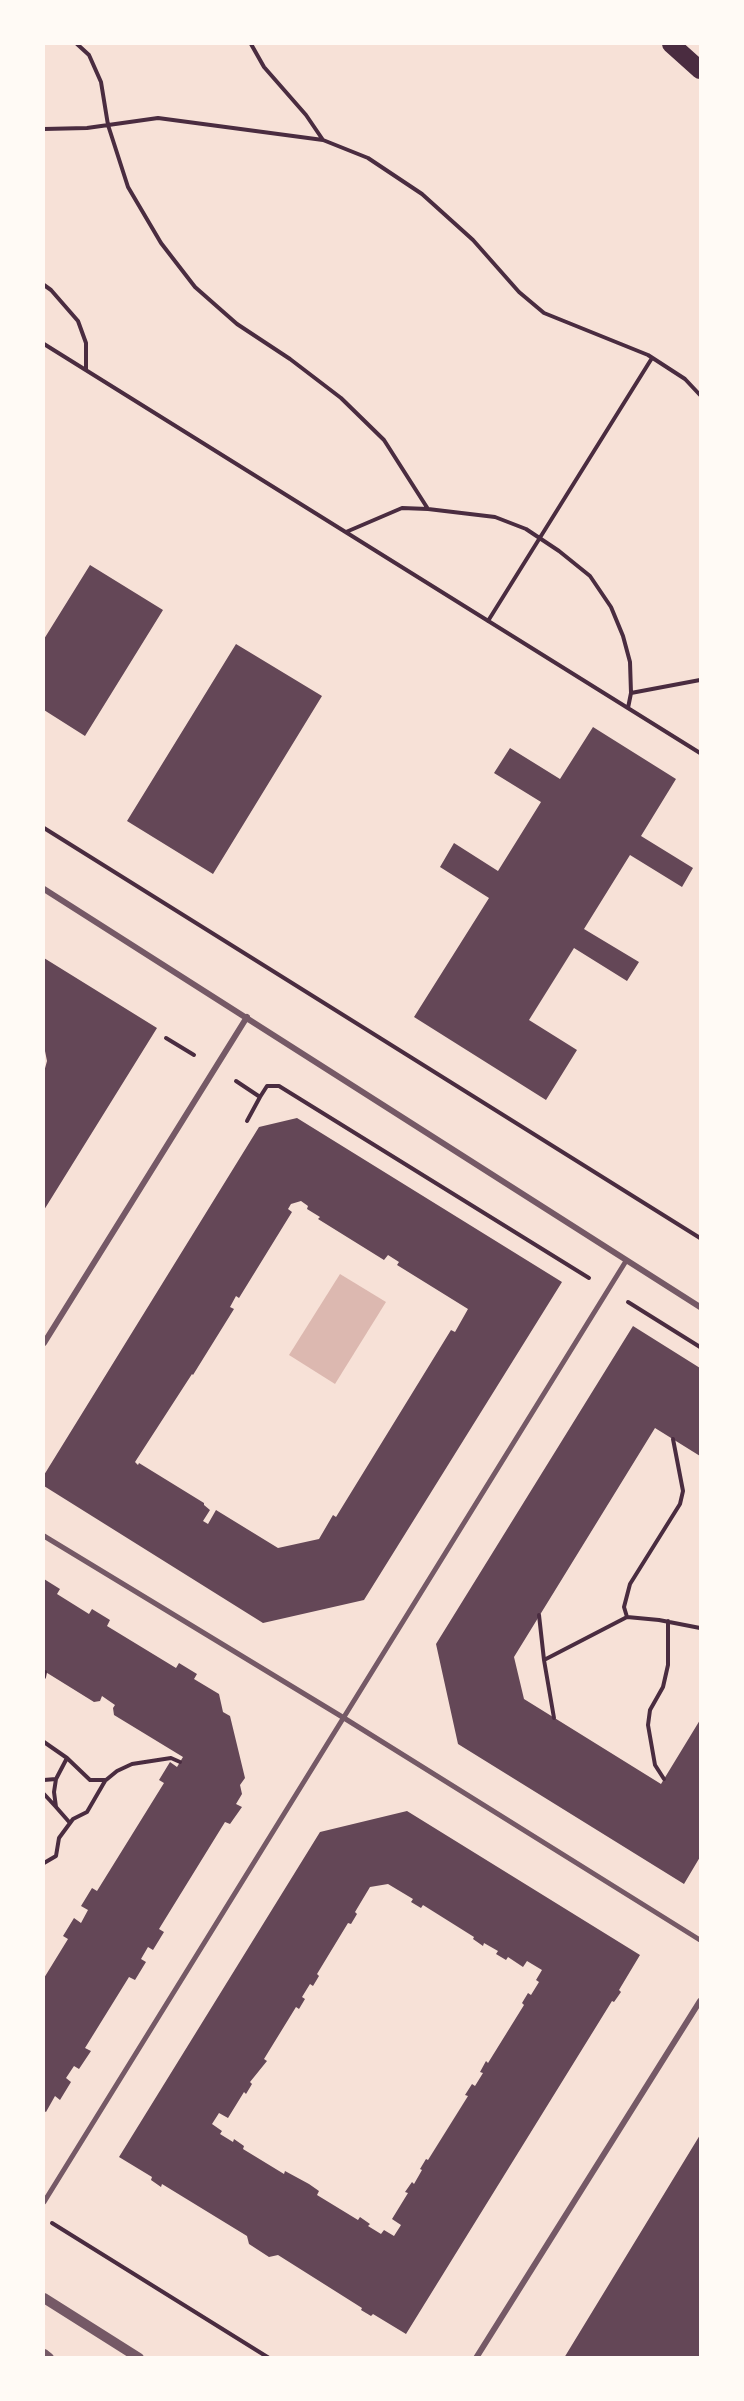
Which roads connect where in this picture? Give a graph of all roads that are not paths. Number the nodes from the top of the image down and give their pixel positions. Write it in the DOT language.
graph roads {
  1 [pos="671,44"];
  2 [pos="700,70"];
  3 [pos="44,889"];
  4 [pos="248,1017"];
  5 [pos="626,1261"];
  6 [pos="700,1307"];
  7 [pos="44,1343"];
  8 [pos="44,1536"];
  9 [pos="344,1718"];
  10 [pos="700,1940"];
  11 [pos="700,2001"];
  12 [pos="44,2202"];
  13 [pos="44,2298"];
  14 [pos="44,2354"];
  15 [pos="49,2358"];
  16 [pos="139,2358"];
  17 [pos="476,2358"];
  1 -- 2 [label="highway"];
  3 -- 4 [label="street"];
  4 -- 5 [label="street"];
  4 -- 7 [label="street"];
  5 -- 6 [label="street"];
  5 -- 9 [label="street"];
  8 -- 9 [label="street"];
  9 -- 10 [label="street"];
  9 -- 12 [label="street"];
  11 -- 17 [label="street"];
  13 -- 16 [label="street"];
  14 -- 15 [label="street"];
}
